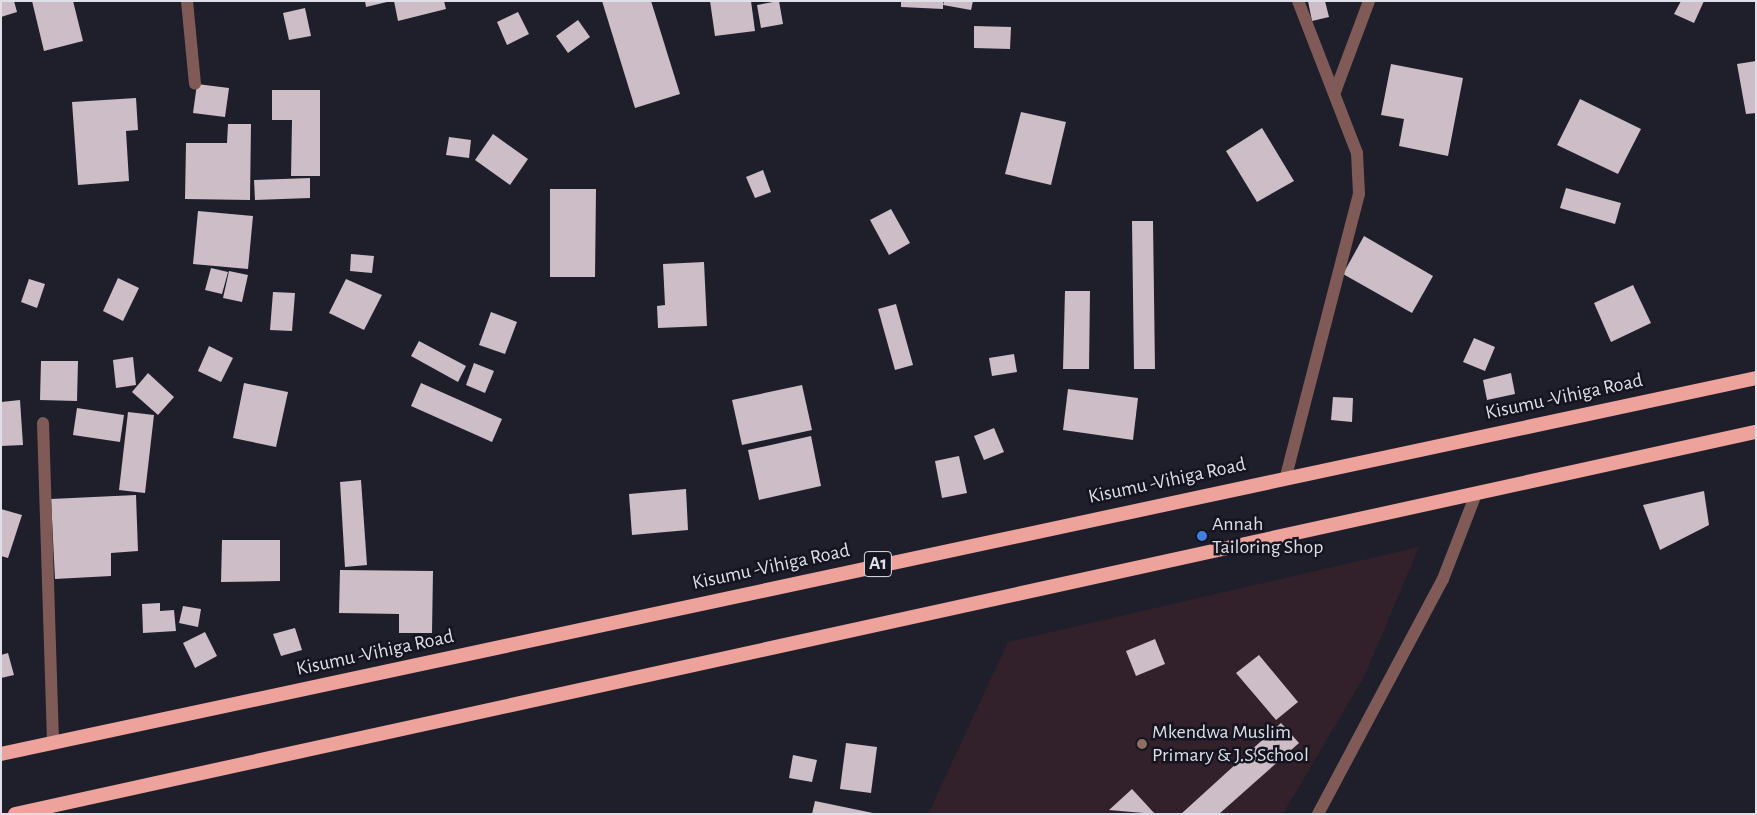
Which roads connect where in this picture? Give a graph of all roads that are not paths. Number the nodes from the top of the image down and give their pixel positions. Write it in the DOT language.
graph roads {
  1 [pos="187,1"];
  2 [pos="1298,1"];
  3 [pos="1369,1"];
  4 [pos="195,84"];
  5 [pos="1335,92"];
  6 [pos="1756,378"];
  7 [pos="44,423"];
  8 [pos="1756,432"];
  9 [pos="1286,476"];
  10 [pos="1476,494"];
  11 [pos="53,743"];
  12 [pos="1,754"];
  13 [pos="15,814"];
  14 [pos="1318,814"];
  1 -- 4 [label="street"];
  2 -- 5 [label="street"];
  3 -- 5 [label="street"];
  5 -- 9 [label="street"];
  6 -- 9 [label="highway, Kisumu -Vihiga Road / A1"];
  7 -- 11 [label="street"];
  8 -- 10 [label="highway"];
  9 -- 11 [label="highway, Kisumu -Vihiga Road / A1"];
  10 -- 13 [label="highway"];
  10 -- 14 [label="street"];
  11 -- 12 [label="highway, Kisumu -Vihiga Road / A1"];
}
